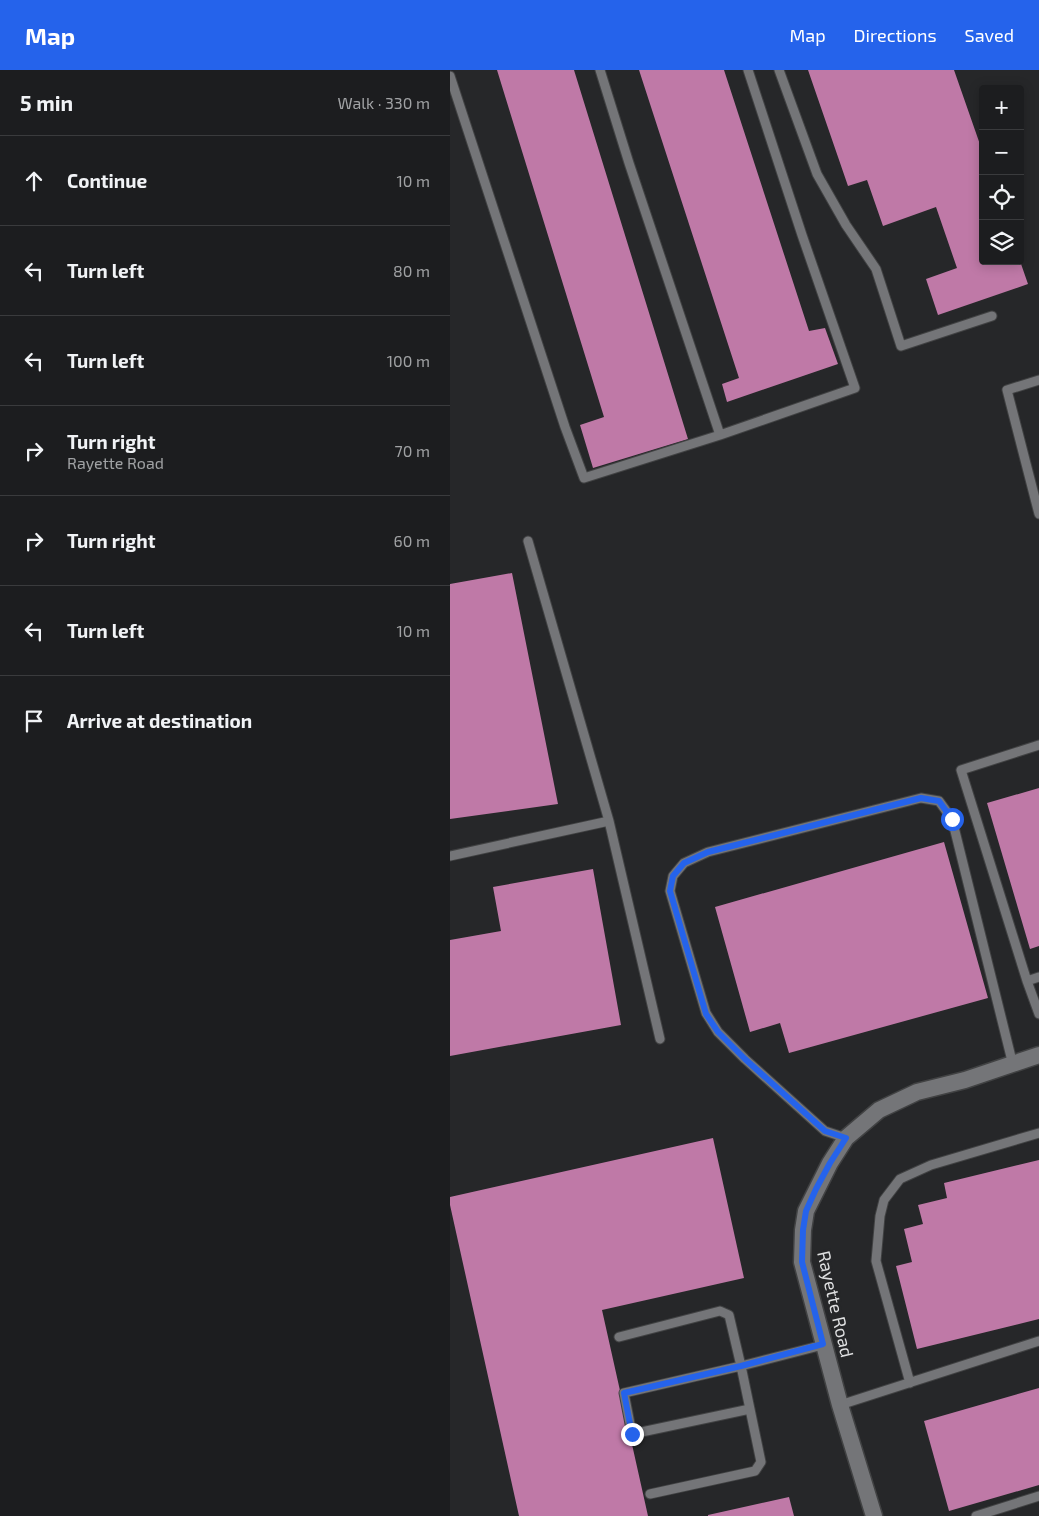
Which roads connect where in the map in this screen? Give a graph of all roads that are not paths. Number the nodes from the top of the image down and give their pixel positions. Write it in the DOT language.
graph roads {
  1 [pos="600,70"];
  2 [pos="748,70"];
  3 [pos="779,70"];
  4 [pos="450,76"];
  5 [pos="992,316"];
  6 [pos="1039,380"];
  7 [pos="720,435"];
  8 [pos="1039,514"];
  9 [pos="528,541"];
  10 [pos="1039,746"];
  11 [pos="609,820"];
  12 [pos="450,856"];
  13 [pos="1039,977"];
  14 [pos="1028,981"];
  15 [pos="1039,1014"];
  16 [pos="660,1039"];
  17 [pos="1039,1055"];
  18 [pos="1013,1065"];
  19 [pos="1039,1134"];
  20 [pos="846,1138"];
  21 [pos="618,1337"];
  22 [pos="1039,1341"];
  23 [pos="823,1344"];
  24 [pos="741,1366"];
  25 [pos="910,1383"];
  26 [pos="840,1405"];
  27 [pos="750,1409"];
  28 [pos="650,1494"];
  29 [pos="1039,1496"];
  30 [pos="874,1516"];
  31 [pos="976,1516"];
  1 -- 7 [label="lane"];
  2 -- 7 [label="lane"];
  3 -- 5 [label="lane"];
  4 -- 7 [label="lane"];
  6 -- 8 [label="lane"];
  9 -- 11 [label="lane"];
  10 -- 14 [label="lane"];
  11 -- 12 [label="lane"];
  11 -- 16 [label="lane"];
  13 -- 14 [label="lane"];
  14 -- 15 [label="lane"];
  17 -- 18 [label="street, Rayette Road"];
  18 -- 20 [label="street, Rayette Road"];
  18 -- 20 [label="lane"];
  19 -- 25 [label="lane"];
  20 -- 23 [label="street, Rayette Road"];
  21 -- 24 [label="lane"];
  22 -- 25 [label="lane"];
  23 -- 24 [label="lane"];
  23 -- 26 [label="street, Rayette Road"];
  24 -- 27 [label="lane"];
  24 -- 27 [label="lane"];
  25 -- 26 [label="lane"];
  26 -- 30 [label="street, Rayette Road"];
  27 -- 28 [label="lane"];
  29 -- 31 [label="lane"];
}
